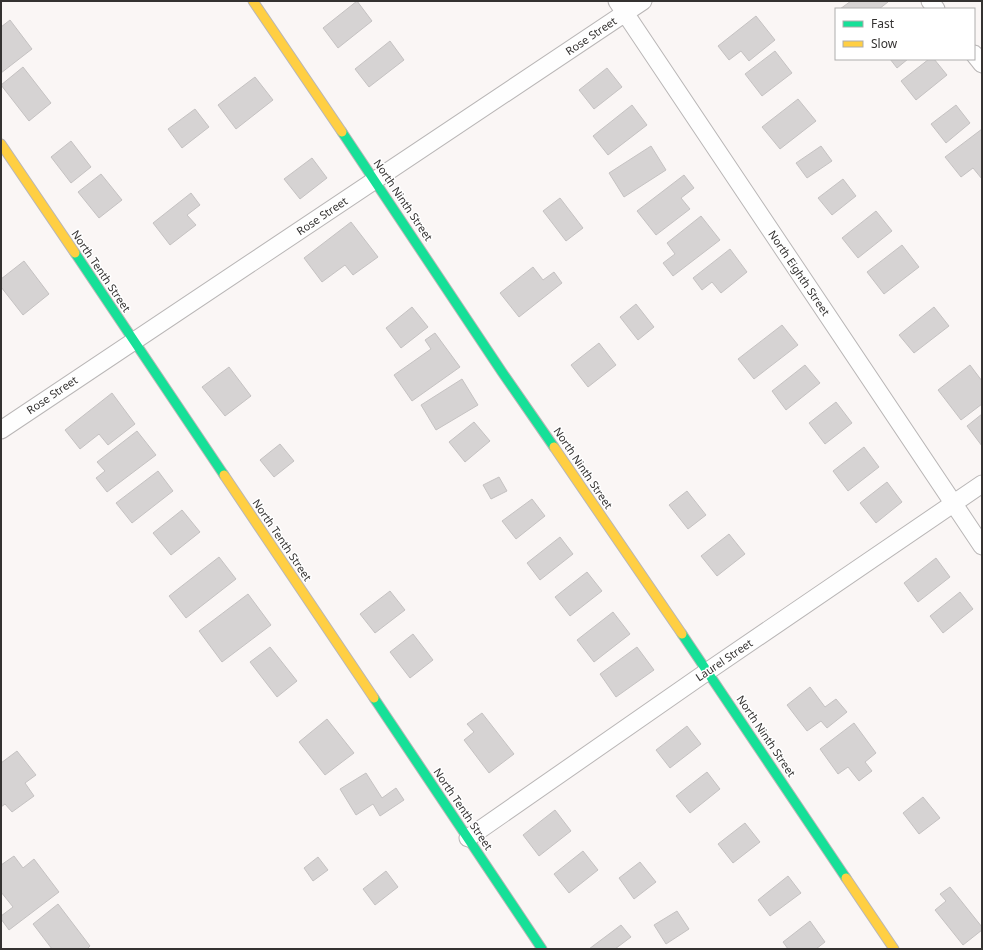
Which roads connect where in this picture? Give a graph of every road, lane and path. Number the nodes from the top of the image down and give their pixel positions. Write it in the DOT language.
graph roads {
  1 [pos="254,1"];
  2 [pos="643,1"];
  3 [pos="621,7"];
  4 [pos="975,55"];
  5 [pos="982,64"];
  6 [pos="1,144"];
  7 [pos="375,180"];
  8 [pos="134,340"];
  9 [pos="1,430"];
  10 [pos="982,484"];
  11 [pos="953,504"];
  12 [pos="982,546"];
  13 [pos="708,671"];
  14 [pos="468,838"];
  15 [pos="542,949"];
  16 [pos="894,949"];
  1 -- 7 [label="street, North Ninth Street"];
  2 -- 3 [label="street, Rose Street"];
  3 -- 7 [label="street, Rose Street"];
  3 -- 11 [label="street, North Eighth Street"];
  4 -- 5 [label="street"];
  6 -- 8 [label="street, North Tenth Street"];
  7 -- 8 [label="street, Rose Street"];
  7 -- 13 [label="street, North Ninth Street"];
  8 -- 9 [label="street, Rose Street"];
  8 -- 14 [label="street, North Tenth Street"];
  10 -- 11 [label="street, Laurel Street"];
  11 -- 12 [label="street, North Eighth Street"];
  11 -- 13 [label="street, Laurel Street"];
  13 -- 14 [label="street, Laurel Street"];
  13 -- 16 [label="street, North Ninth Street"];
  14 -- 15 [label="street, North Tenth Street"];
}
